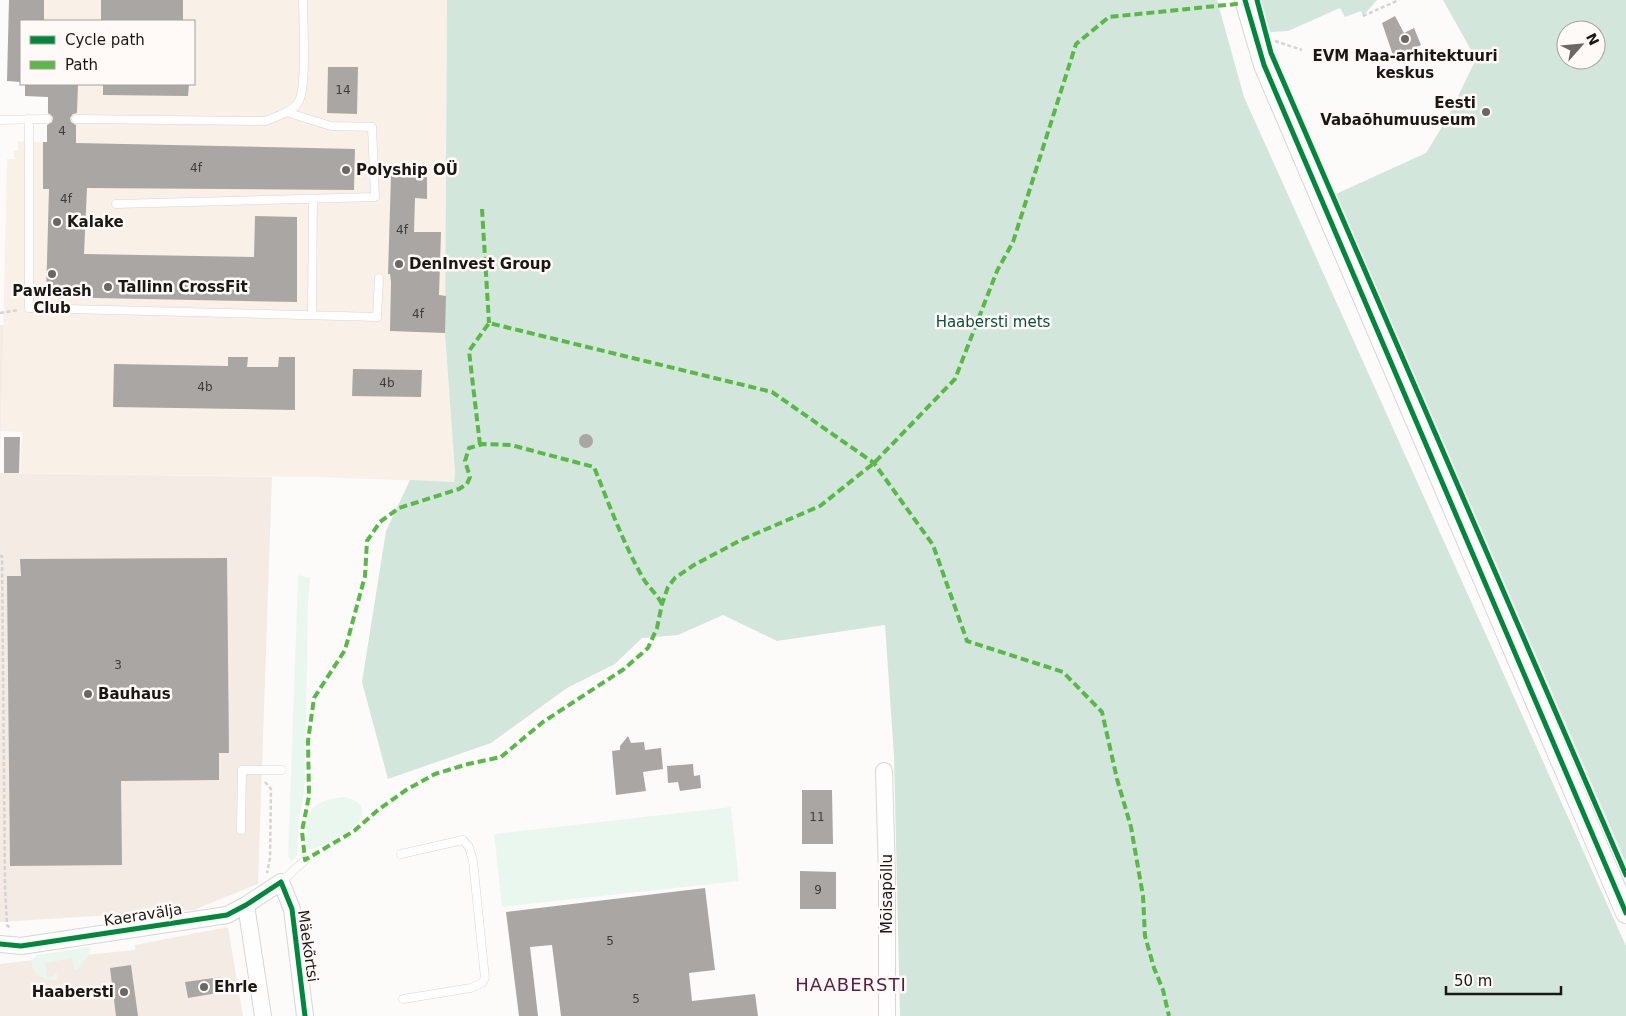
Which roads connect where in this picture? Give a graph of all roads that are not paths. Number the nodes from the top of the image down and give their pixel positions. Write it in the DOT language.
graph roads {
  1 [pos="303,0"];
  2 [pos="1245,0"];
  3 [pos="286,112"];
  4 [pos="47,119"];
  5 [pos="76,119"];
  6 [pos="0,120"];
  7 [pos="29,120"];
  8 [pos="313,199"];
  9 [pos="116,204"];
  10 [pos="378,278"];
  11 [pos="312,315"];
  12 [pos="282,770"];
  13 [pos="884,771"];
  14 [pos="242,830"];
  15 [pos="401,854"];
  16 [pos="305,860"];
  17 [pos="281,882"];
  18 [pos="246,905"];
  19 [pos="1626,913"];
  20 [pos="0,944"];
  21 [pos="403,999"];
  22 [pos="263,1016"];
  23 [pos="305,1016"];
  24 [pos="887,1016"];
  1 -- 3 [label="lane"];
  2 -- 19 [label="street"];
  3 -- 5 [label="lane"];
  3 -- 8 [label="lane"];
  4 -- 7 [label="lane"];
  6 -- 7 [label="lane"];
  7 -- 11 [label="lane"];
  8 -- 9 [label="lane"];
  8 -- 11 [label="lane"];
  10 -- 11 [label="lane"];
  12 -- 14 [label="lane"];
  13 -- 24 [label="street, Mõisapõllu"];
  15 -- 21 [label="lane"];
  16 -- 17 [label="lane, Kaeravälja"];
  17 -- 18 [label="street, Kaeravälja"];
  17 -- 23 [label="street, Mäekõrtsi"];
  18 -- 20 [label="street, Kaeravälja"];
  18 -- 22 [label="street"];
}
